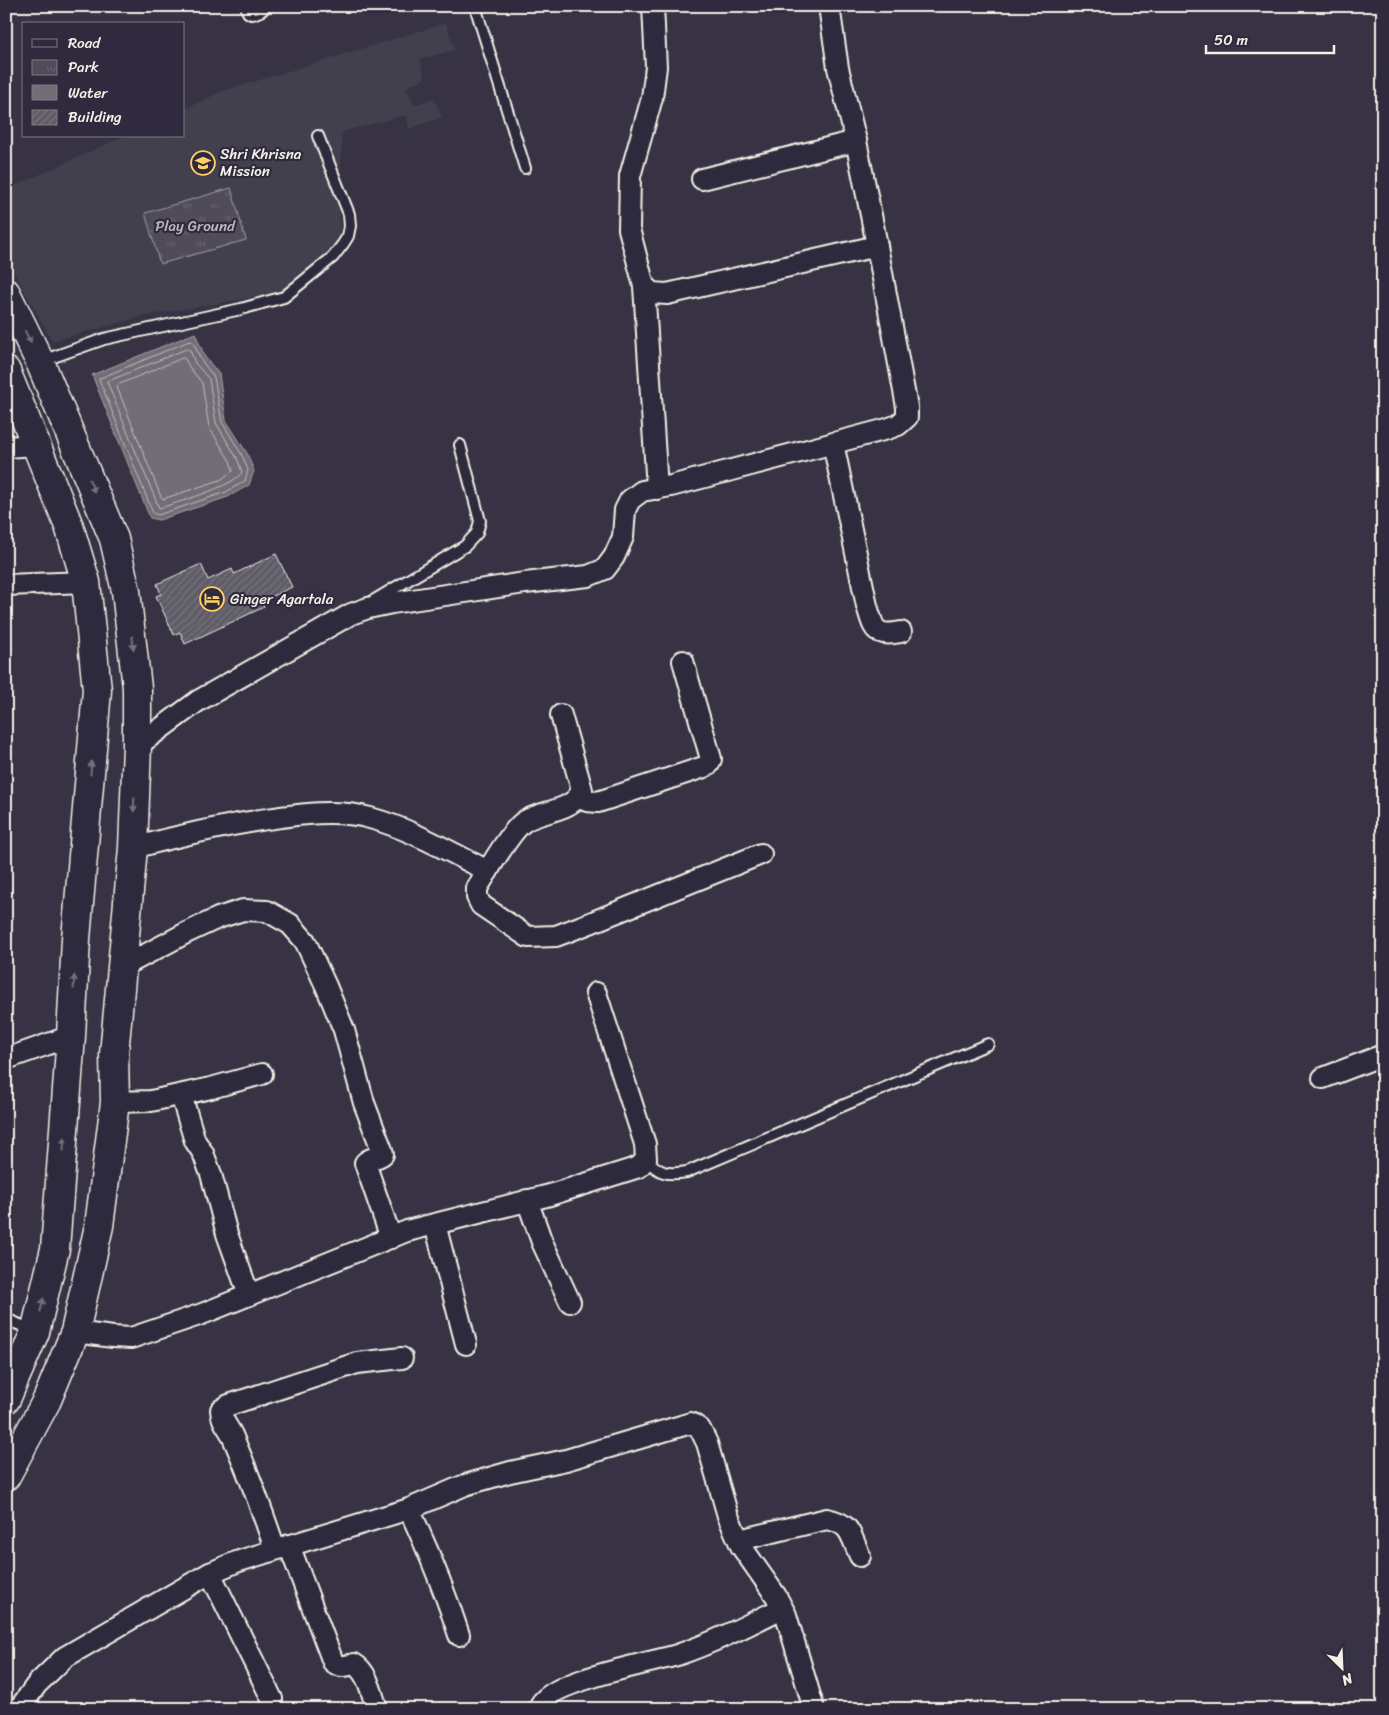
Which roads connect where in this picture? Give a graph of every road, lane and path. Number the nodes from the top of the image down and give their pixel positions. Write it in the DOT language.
graph roads {
  1 [pos="475,6"];
  2 [pos="653,6"];
  3 [pos="829,6"];
  4 [pos="318,136"];
  5 [pos="856,141"];
  6 [pos="525,168"];
  7 [pos="702,179"];
  8 [pos="877,246"];
  9 [pos="644,286"];
  10 [pos="6,293"];
  11 [pos="40,362"];
  12 [pos="8,380"];
  13 [pos="834,443"];
  14 [pos="36,445"];
  15 [pos="460,445"];
  16 [pos="6,447"];
  17 [pos="657,488"];
  18 [pos="86,582"];
  19 [pos="6,585"];
  20 [pos="351,614"];
  21 [pos="901,632"];
  22 [pos="683,662"];
  23 [pos="561,715"];
  24 [pos="137,746"];
  25 [pos="579,798"];
  26 [pos="133,848"];
  27 [pos="761,854"];
  28 [pos="488,871"];
  29 [pos="122,967"];
  30 [pos="596,993"];
  31 [pos="71,1036"];
  32 [pos="988,1044"];
  33 [pos="1383,1056"];
  34 [pos="6,1059"];
  35 [pos="262,1074"];
  36 [pos="1323,1078"];
  37 [pos="181,1095"];
  38 [pos="115,1102"];
  39 [pos="646,1159"];
  40 [pos="527,1200"];
  41 [pos="435,1224"];
  42 [pos="391,1238"];
  43 [pos="249,1295"];
  44 [pos="570,1302"];
  45 [pos="6,1318"];
  46 [pos="35,1332"];
  47 [pos="75,1332"];
  48 [pos="466,1344"];
  49 [pos="402,1358"];
  50 [pos="6,1399"];
  51 [pos="6,1476"];
  52 [pos="409,1508"];
  53 [pos="739,1540"];
  54 [pos="282,1547"];
  55 [pos="860,1556"];
  56 [pos="210,1573"];
  57 [pos="782,1608"];
  58 [pos="459,1635"];
  59 [pos="272,1699"];
  60 [pos="19,1709"];
  61 [pos="377,1709"];
  62 [pos="539,1709"];
  63 [pos="814,1709"];
  1 -- 6 [label="lane"];
  2 -- 9 [label="street"];
  3 -- 5 [label="street"];
  4 -- 11 [label="lane"];
  5 -- 7 [label="street"];
  5 -- 8 [label="street"];
  8 -- 9 [label="street"];
  8 -- 13 [label="street"];
  9 -- 17 [label="street"];
  10 -- 11 [label="main road, one-way"];
  11 -- 24 [label="main road, one-way"];
  12 -- 14 [label="main road"];
  13 -- 17 [label="street"];
  13 -- 21 [label="street"];
  14 -- 16 [label="street"];
  14 -- 18 [label="main road"];
  15 -- 20 [label="lane"];
  17 -- 20 [label="street"];
  18 -- 19 [label="street"];
  31 -- 18 [label="main road, one-way"];
  20 -- 24 [label="street"];
  22 -- 25 [label="street"];
  23 -- 25 [label="street"];
  24 -- 26 [label="main road, one-way"];
  25 -- 28 [label="street"];
  26 -- 28 [label="street"];
  26 -- 29 [label="main road"];
  27 -- 28 [label="street"];
  29 -- 38 [label="main road"];
  29 -- 42 [label="street"];
  30 -- 39 [label="street"];
  31 -- 34 [label="street"];
  46 -- 31 [label="main road, one-way"];
  32 -- 39 [label="lane"];
  33 -- 36 [label="street"];
  35 -- 37 [label="street"];
  37 -- 38 [label="street"];
  37 -- 43 [label="street"];
  38 -- 47 [label="main road"];
  39 -- 40 [label="street"];
  40 -- 41 [label="street"];
  40 -- 44 [label="street"];
  41 -- 42 [label="street"];
  41 -- 48 [label="street"];
  42 -- 43 [label="street"];
  43 -- 47 [label="street"];
  45 -- 46 [label="lane"];
  46 -- 50 [label="main road"];
  47 -- 51 [label="main road"];
  49 -- 54 [label="street"];
  52 -- 53 [label="street"];
  52 -- 54 [label="street"];
  52 -- 58 [label="street"];
  53 -- 55 [label="street"];
  53 -- 57 [label="street"];
  54 -- 56 [label="street"];
  54 -- 61 [label="street"];
  56 -- 59 [label="street"];
  56 -- 60 [label="street"];
  57 -- 62 [label="street"];
  57 -- 63 [label="street"];
}
